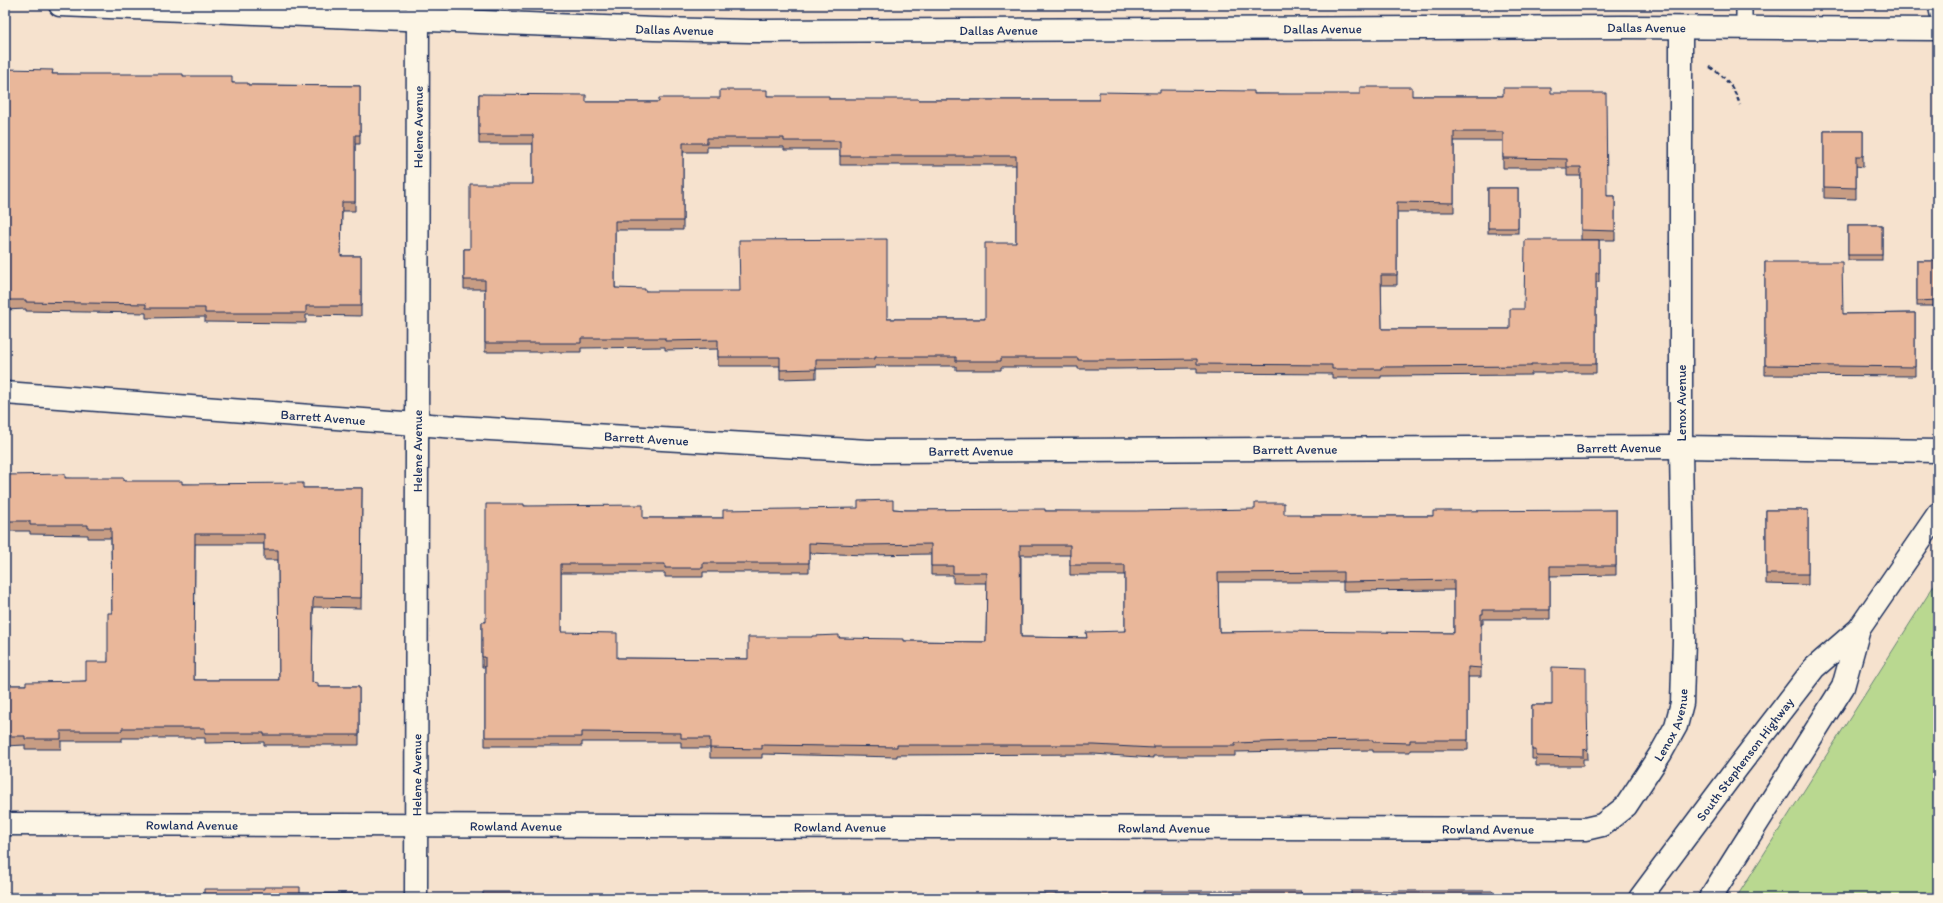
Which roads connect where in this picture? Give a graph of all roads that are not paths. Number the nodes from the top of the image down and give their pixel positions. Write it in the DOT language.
graph roads {
  1 [pos="60,5"];
  2 [pos="1744,5"];
  3 [pos="1936,5"];
  4 [pos="418,12"];
  5 [pos="1938,14"];
  6 [pos="1744,27"];
  7 [pos="1681,28"];
  8 [pos="1938,29"];
  9 [pos="5,393"];
  10 [pos="416,424"];
  11 [pos="1680,447"];
  12 [pos="1938,451"];
  13 [pos="1938,514"];
  14 [pos="1859,629"];
  15 [pos="1649,771"];
  16 [pos="5,824"];
  17 [pos="416,824"];
  18 [pos="416,898"];
  19 [pos="1640,898"];
  20 [pos="1710,898"];
  1 -- 4 [label="street, Dallas Avenue"];
  2 -- 6 [label="lane"];
  3 -- 5 [label="lane"];
  4 -- 7 [label="street, Dallas Avenue"];
  4 -- 10 [label="street, Helene Avenue"];
  6 -- 7 [label="street, Dallas Avenue"];
  6 -- 8 [label="street, Dallas Avenue"];
  7 -- 11 [label="street, Lenox Avenue"];
  9 -- 10 [label="street, Barrett Avenue"];
  10 -- 11 [label="street, Barrett Avenue"];
  10 -- 17 [label="street, Helene Avenue"];
  11 -- 12 [label="street, Barrett Avenue"];
  11 -- 15 [label="street, Lenox Avenue"];
  13 -- 14 [label="street, South Stephenson Highway"];
  14 -- 19 [label="street, South Stephenson Highway"];
  14 -- 20 [label="street, South Stephenson Highway"];
  15 -- 17 [label="street, Rowland Avenue"];
  16 -- 17 [label="street, Rowland Avenue"];
  17 -- 18 [label="street, Helene Avenue"];
}
